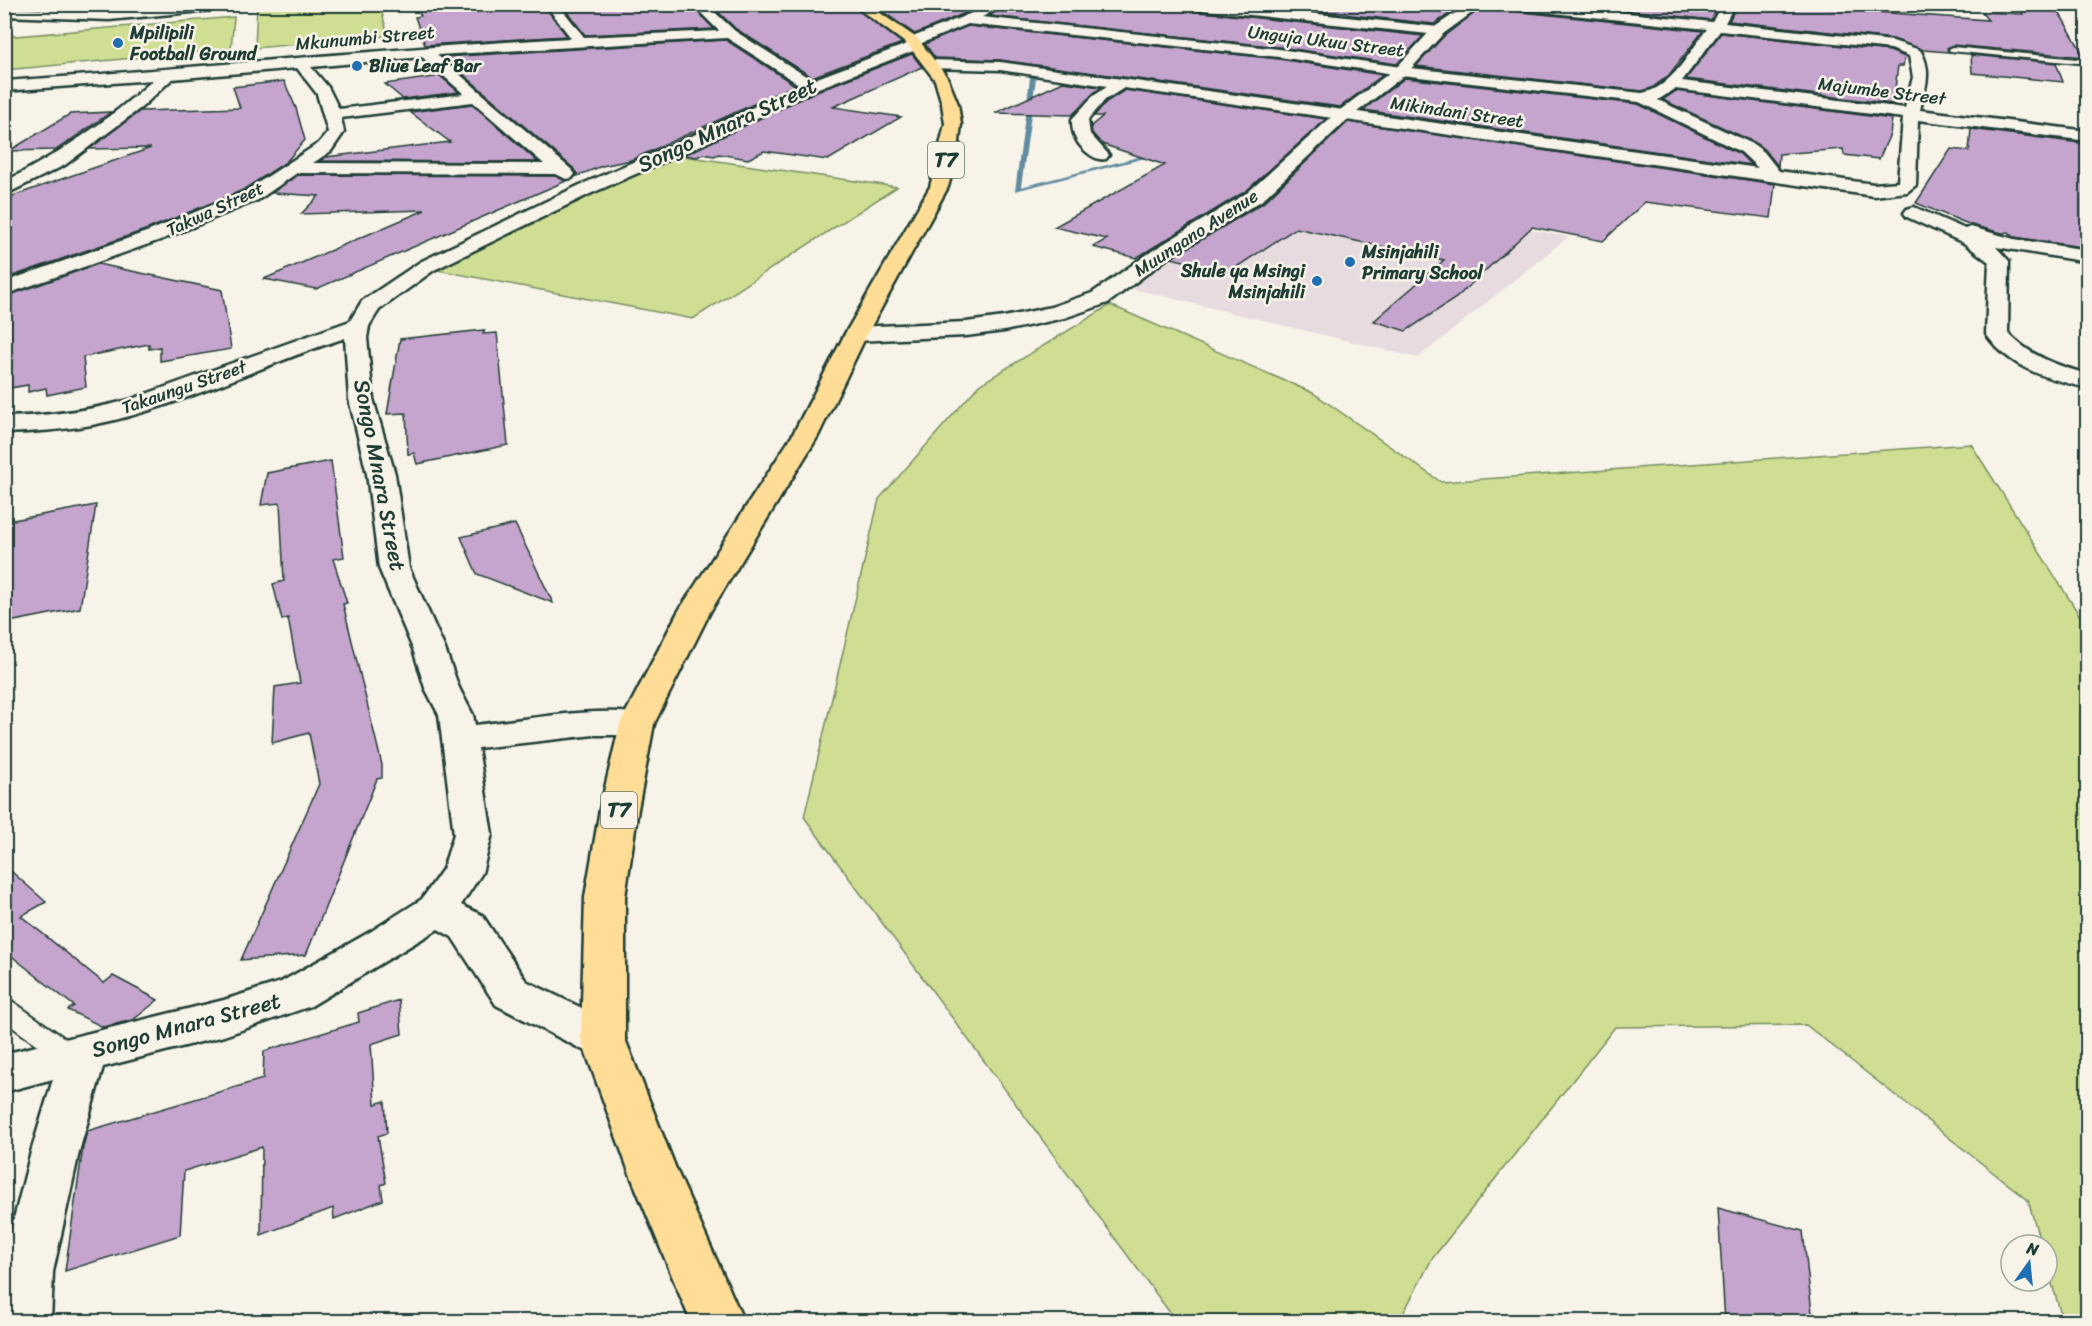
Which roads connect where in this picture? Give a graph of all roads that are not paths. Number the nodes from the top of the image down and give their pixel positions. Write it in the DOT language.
graph roads {
  1 [pos="233,4"];
  2 [pos="551,4"];
  3 [pos="698,4"];
  4 [pos="858,4"];
  5 [pos="1001,4"];
  6 [pos="1184,4"];
  7 [pos="1478,4"];
  8 [pos="1504,4"];
  9 [pos="1729,4"];
  10 [pos="2064,4"];
  11 [pos="1229,7"];
  12 [pos="2088,7"];
  13 [pos="4,12"];
  14 [pos="969,20"];
  15 [pos="1207,20"];
  16 [pos="1716,27"];
  17 [pos="1189,31"];
  18 [pos="1438,31"];
  19 [pos="1095,33"];
  20 [pos="730,34"];
  21 [pos="580,42"];
  22 [pos="1171,42"];
  23 [pos="1074,47"];
  24 [pos="1953,49"];
  25 [pos="920,50"];
  26 [pos="425,52"];
  27 [pos="1155,53"];
  28 [pos="1057,60"];
  29 [pos="2088,62"];
  30 [pos="300,63"];
  31 [pos="1401,70"];
  32 [pos="1034,71"];
  33 [pos="168,75"];
  34 [pos="1118,78"];
  35 [pos="1672,84"];
  36 [pos="4,86"];
  37 [pos="811,86"];
  38 [pos="476,96"];
  39 [pos="1642,98"];
  40 [pos="333,114"];
  41 [pos="1911,114"];
  42 [pos="1342,116"];
  43 [pos="2088,136"];
  44 [pos="1100,155"];
  45 [pos="293,168"];
  46 [pos="559,169"];
  47 [pos="1774,177"];
  48 [pos="4,189"];
  49 [pos="586,189"];
  50 [pos="1874,190"];
  51 [pos="1914,213"];
  52 [pos="2088,256"];
  53 [pos="4,289"];
  54 [pos="358,326"];
  55 [pos="856,334"];
  56 [pos="2088,381"];
  57 [pos="4,425"];
  58 [pos="637,724"];
  59 [pos="460,738"];
  60 [pos="436,910"];
  61 [pos="4,1008"];
  62 [pos="603,1040"];
  63 [pos="77,1054"];
  64 [pos="4,1073"];
  65 [pos="24,1322"];
  66 [pos="718,1322"];
  1 -- 13 [label="street"];
  2 -- 21 [label="street"];
  3 -- 20 [label="street"];
  4 -- 25 [label="highway, T7"];
  5 -- 14 [label="street, Songo Mnara Street"];
  6 -- 11 [label="street"];
  7 -- 18 [label="street, Muungano Avenue"];
  8 -- 16 [label="street"];
  9 -- 16 [label="street"];
  10 -- 12 [label="street"];
  11 -- 15 [label="street"];
  11 -- 18 [label="street"];
  14 -- 19 [label="street, Unguja Ukuu Street"];
  14 -- 25 [label="street, Songo Mnara Street"];
  16 -- 35 [label="street"];
  16 -- 41 [label="street"];
  17 -- 22 [label="street"];
  18 -- 31 [label="street, Muungano Avenue"];
  19 -- 22 [label="street, Unguja Ukuu Street"];
  19 -- 23 [label="street"];
  20 -- 21 [label="street, Mkunumbi Street"];
  20 -- 37 [label="street"];
  21 -- 26 [label="street, Mkunumbi Street"];
  22 -- 27 [label="street"];
  22 -- 31 [label="street, Unguja Ukuu Street"];
  24 -- 29 [label="lane"];
  25 -- 32 [label="street, Mikindani Street"];
  25 -- 37 [label="street, Songo Mnara Street"];
  25 -- 55 [label="highway, T7"];
  26 -- 30 [label="street, Mkunumbi Street"];
  26 -- 38 [label="street"];
  28 -- 32 [label="street"];
  30 -- 33 [label="street, Mkunumbi Street"];
  30 -- 40 [label="street"];
  31 -- 39 [label="street, Unguja Ukuu Street"];
  31 -- 42 [label="street, Muungano Avenue"];
  32 -- 34 [label="street, Mikindani Street"];
  33 -- 36 [label="street, Mkunumbi Street"];
  33 -- 48 [label="street"];
  34 -- 42 [label="street, Mikindani Street"];
  34 -- 44 [label="street"];
  35 -- 39 [label="street"];
  35 -- 41 [label="street, Majumbe Street"];
  37 -- 49 [label="street, Songo Mnara Street"];
  38 -- 40 [label="street"];
  38 -- 46 [label="street"];
  39 -- 47 [label="street"];
  40 -- 45 [label="street, Takwa Street"];
  41 -- 43 [label="street, Majumbe Street"];
  41 -- 50 [label="street, Mikindani Street"];
  42 -- 47 [label="street, Mikindani Street"];
  42 -- 55 [label="street, Muungano Avenue"];
  45 -- 46 [label="street"];
  45 -- 53 [label="street, Takwa Street"];
  46 -- 49 [label="street"];
  47 -- 50 [label="street, Mikindani Street"];
  49 -- 54 [label="street, Songo Mnara Street"];
  50 -- 51 [label="street"];
  51 -- 52 [label="street"];
  51 -- 56 [label="street"];
  54 -- 57 [label="street, Takaungu Street"];
  54 -- 59 [label="street, Songo Mnara Street"];
  55 -- 58 [label="highway, T7"];
  58 -- 59 [label="street"];
  58 -- 62 [label="highway, T7"];
  59 -- 60 [label="street, Songo Mnara Street"];
  60 -- 62 [label="street"];
  60 -- 63 [label="street, Songo Mnara Street"];
  61 -- 63 [label="lane"];
  62 -- 66 [label="highway, T7"];
  63 -- 64 [label="street, Songo Mnara Street"];
  63 -- 65 [label="street"];
}
